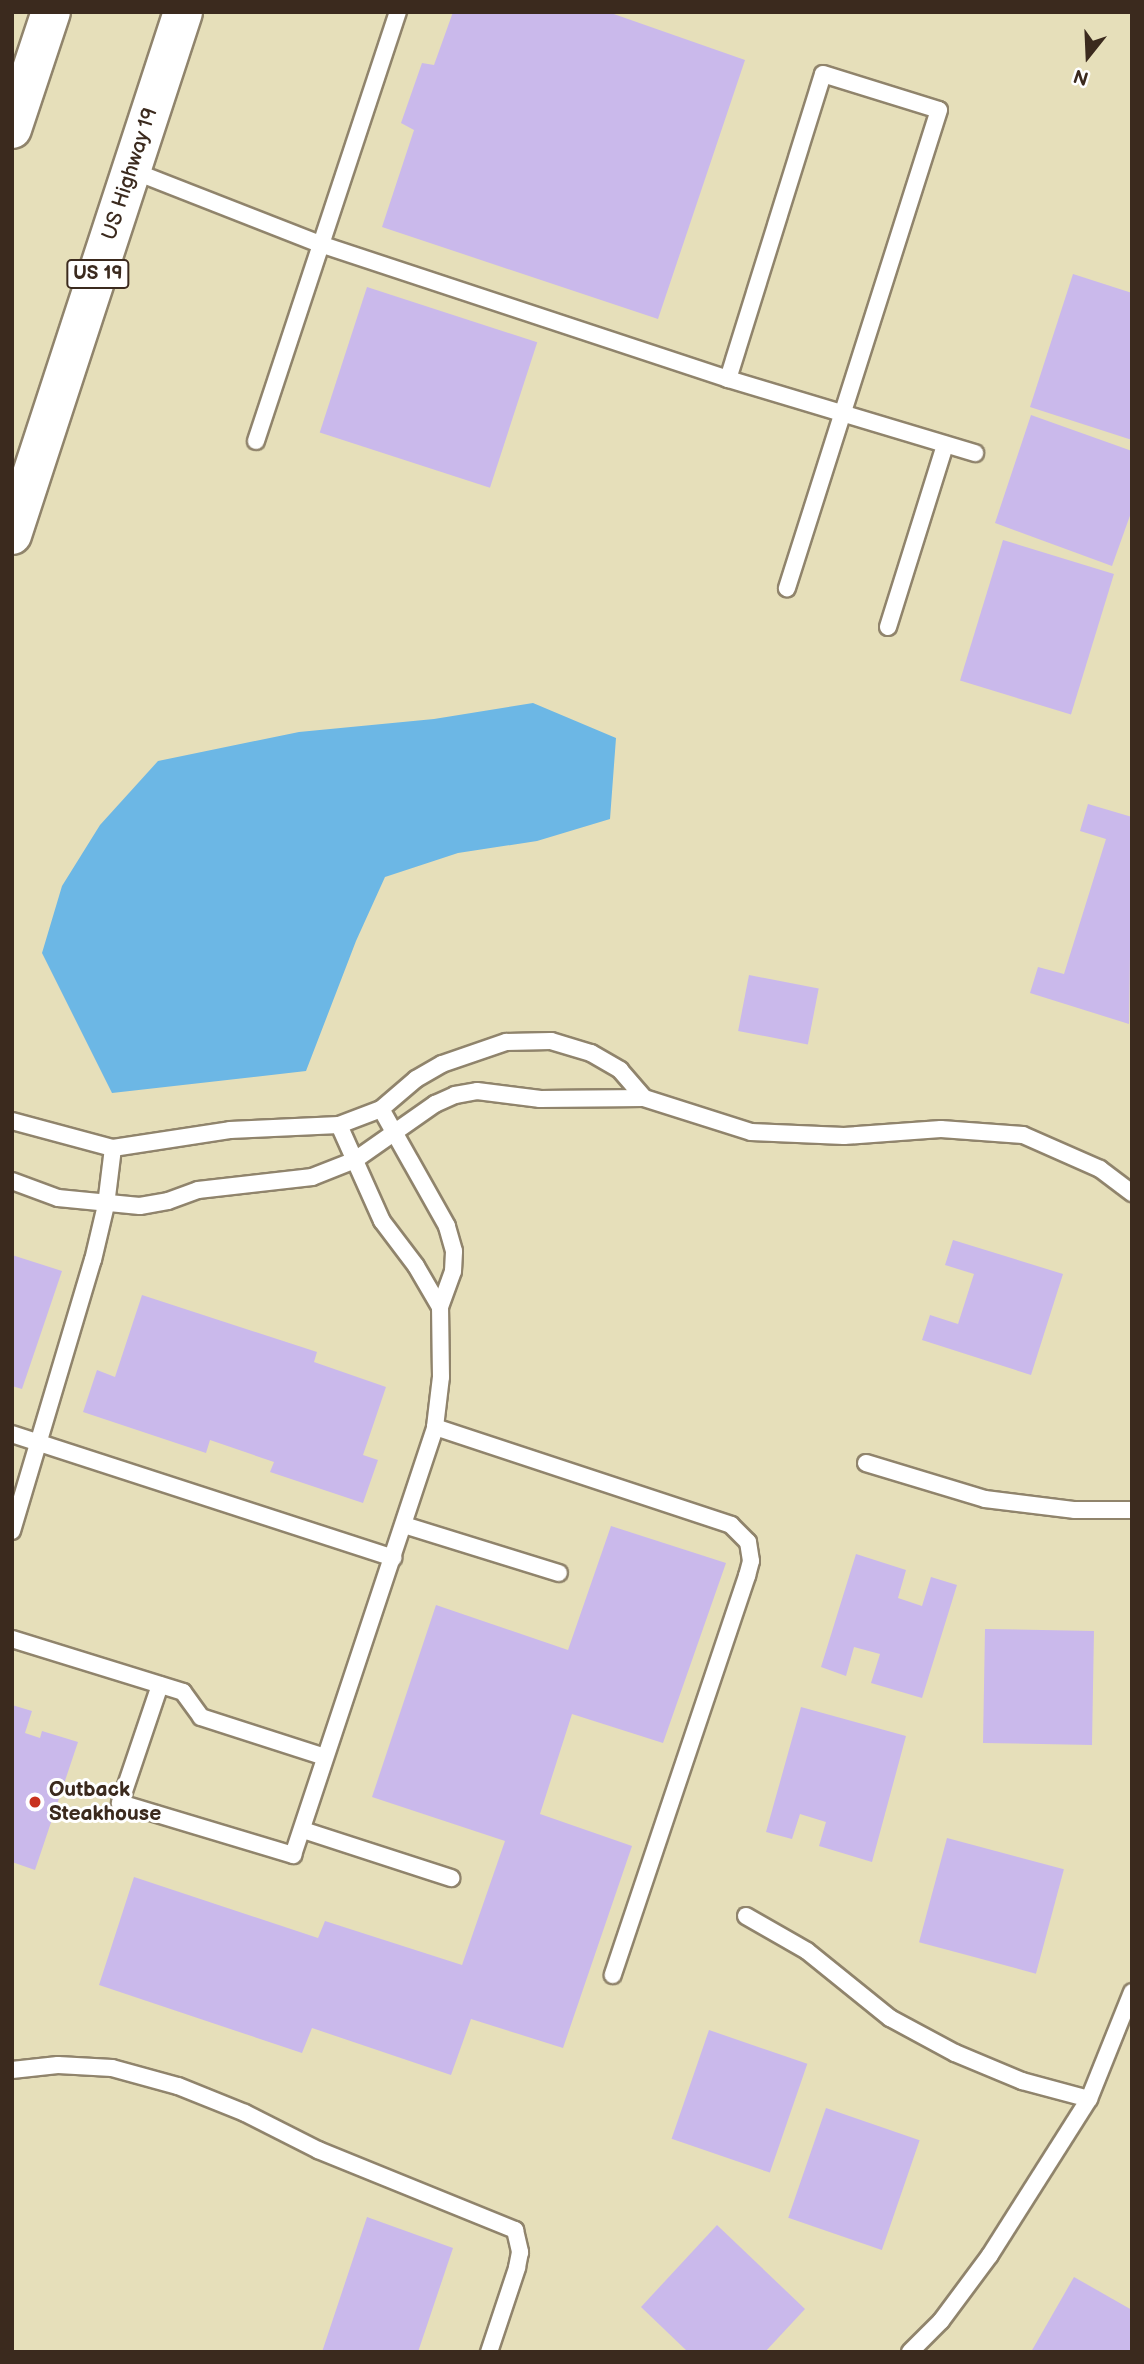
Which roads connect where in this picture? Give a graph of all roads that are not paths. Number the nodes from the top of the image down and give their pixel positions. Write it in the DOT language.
graph roads {
  1 [pos="51,12"];
  2 [pos="183,12"];
  3 [pos="398,12"];
  4 [pos="12,130"];
  5 [pos="131,170"];
  6 [pos="320,244"];
  7 [pos="728,379"];
  8 [pos="844,413"];
  9 [pos="256,441"];
  10 [pos="945,445"];
  11 [pos="975,453"];
  12 [pos="12,535"];
  13 [pos="787,588"];
  14 [pos="888,627"];
  15 [pos="644,1098"];
  16 [pos="381,1109"];
  17 [pos="12,1121"];
  18 [pos="340,1125"];
  19 [pos="395,1132"];
  20 [pos="113,1148"];
  21 [pos="355,1160"];
  22 [pos="12,1181"];
  23 [pos="1132,1193"];
  24 [pos="106,1205"];
  25 [pos="440,1307"];
  26 [pos="435,1427"];
  27 [pos="12,1434"];
  28 [pos="39,1443"];
  29 [pos="866,1463"];
  30 [pos="1132,1510"];
  31 [pos="404,1525"];
  32 [pos="12,1531"];
  33 [pos="393,1558"];
  34 [pos="559,1573"];
  35 [pos="12,1639"];
  36 [pos="160,1685"];
  37 [pos="325,1757"];
  38 [pos="303,1830"];
  39 [pos="451,1878"];
  40 [pos="747,1916"];
  41 [pos="613,1975"];
  42 [pos="1132,1992"];
  43 [pos="12,2070"];
  44 [pos="1089,2099"];
  45 [pos="489,2352"];
  46 [pos="910,2352"];
  1 -- 4 [label="highway"];
  2 -- 5 [label="highway, US Highway 19 / US 19"];
  3 -- 6 [label="lane"];
  5 -- 6 [label="lane"];
  5 -- 12 [label="highway, US Highway 19 / US 19"];
  6 -- 7 [label="lane"];
  6 -- 9 [label="lane"];
  7 -- 8 [label="lane"];
  7 -- 8 [label="lane"];
  8 -- 10 [label="lane"];
  8 -- 13 [label="lane"];
  10 -- 11 [label="lane"];
  10 -- 14 [label="lane"];
  15 -- 16 [label="lane"];
  15 -- 19 [label="lane"];
  15 -- 23 [label="lane"];
  16 -- 18 [label="lane"];
  16 -- 19 [label="lane"];
  17 -- 20 [label="lane"];
  18 -- 20 [label="lane"];
  18 -- 21 [label="lane"];
  19 -- 21 [label="lane"];
  19 -- 25 [label="lane"];
  20 -- 24 [label="lane"];
  21 -- 24 [label="lane"];
  21 -- 25 [label="lane"];
  22 -- 24 [label="lane"];
  24 -- 28 [label="lane"];
  25 -- 26 [label="lane"];
  26 -- 31 [label="lane"];
  26 -- 41 [label="lane"];
  27 -- 28 [label="lane"];
  28 -- 32 [label="lane"];
  28 -- 33 [label="lane"];
  29 -- 30 [label="lane"];
  31 -- 33 [label="lane"];
  31 -- 34 [label="lane"];
  33 -- 37 [label="lane"];
  35 -- 36 [label="lane"];
  36 -- 37 [label="lane"];
  36 -- 38 [label="lane"];
  37 -- 38 [label="lane"];
  38 -- 39 [label="lane"];
  40 -- 44 [label="lane"];
  42 -- 44 [label="lane"];
  43 -- 45 [label="lane"];
  44 -- 46 [label="lane"];
}
